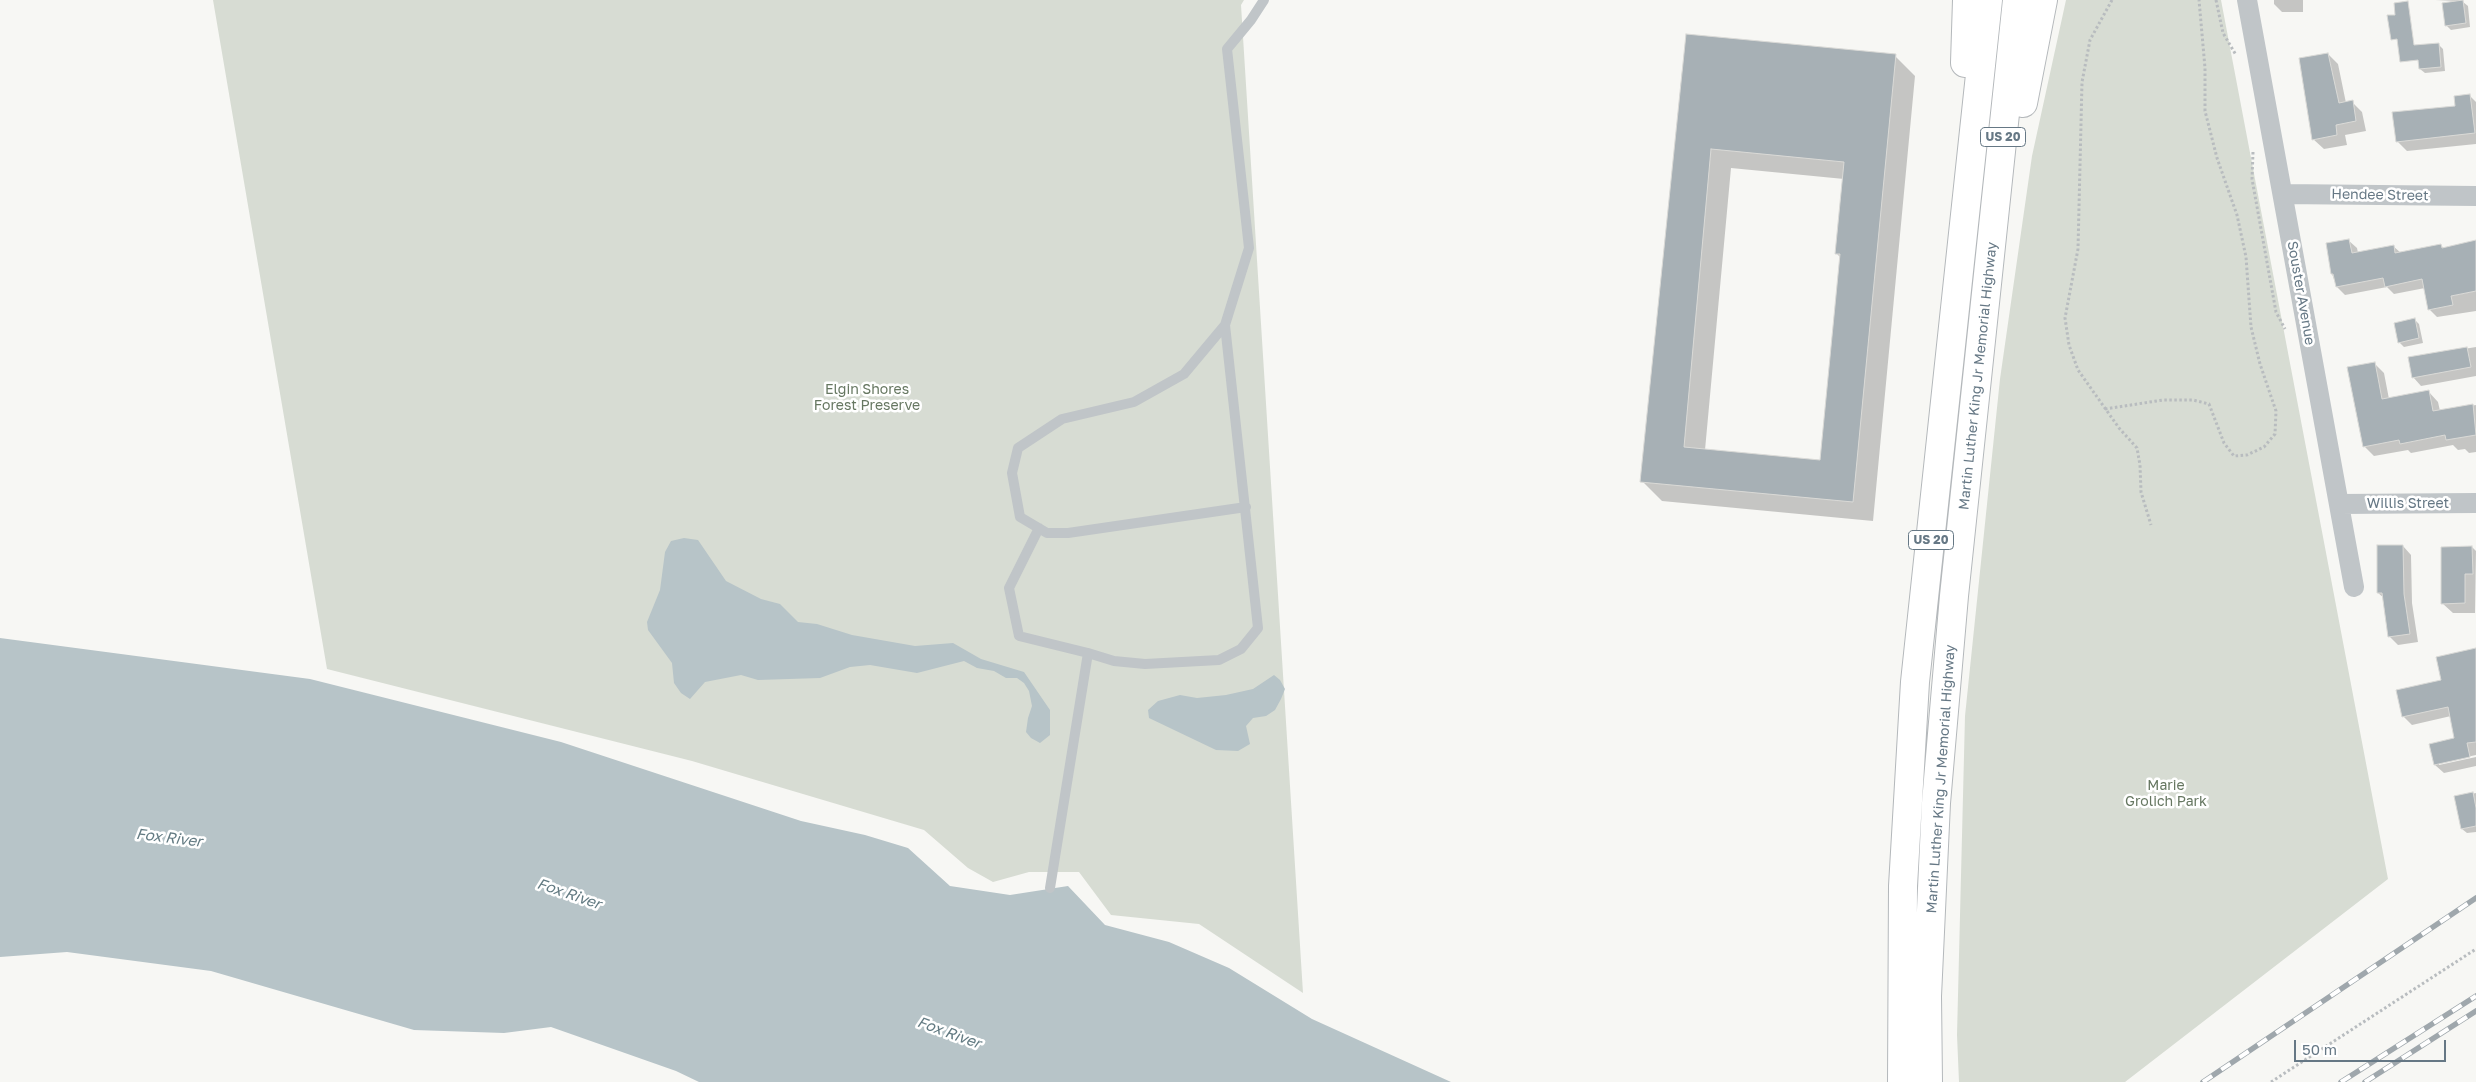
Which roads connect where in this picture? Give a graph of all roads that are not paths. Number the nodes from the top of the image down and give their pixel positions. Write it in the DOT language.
graph roads {
  1 [pos="1264,0"];
  2 [pos="1967,0"];
  3 [pos="1988,0"];
  4 [pos="2017,0"];
  5 [pos="2043,0"];
  6 [pos="2247,0"];
  7 [pos="2283,194"];
  8 [pos="2476,196"];
  9 [pos="1989,274"];
  10 [pos="1955,310"];
  11 [pos="1225,325"];
  12 [pos="2476,503"];
  13 [pos="2340,504"];
  14 [pos="1246,507"];
  15 [pos="1039,528"];
  16 [pos="2354,587"];
  17 [pos="1088,653"];
  18 [pos="1050,888"];
  19 [pos="1902,1082"];
  20 [pos="1928,1082"];
  1 -- 11 [label="lane"];
  2 -- 10 [label="highway"];
  3 -- 10 [label="highway, US 20"];
  4 -- 9 [label="highway, Martin Luther King Jr Memorial Highway / US 20"];
  5 -- 9 [label="highway"];
  6 -- 7 [label="street, Souster Avenue"];
  7 -- 8 [label="street, Hendee Street"];
  7 -- 13 [label="street, Souster Avenue"];
  9 -- 20 [label="highway, Martin Luther King Jr Memorial Highway / US 20"];
  10 -- 19 [label="highway, US 20"];
  11 -- 14 [label="lane"];
  11 -- 15 [label="lane"];
  12 -- 13 [label="street, Willis Street"];
  13 -- 16 [label="street, Souster Avenue"];
  14 -- 15 [label="lane"];
  14 -- 17 [label="lane"];
  15 -- 17 [label="lane"];
  17 -- 18 [label="lane"];
}
